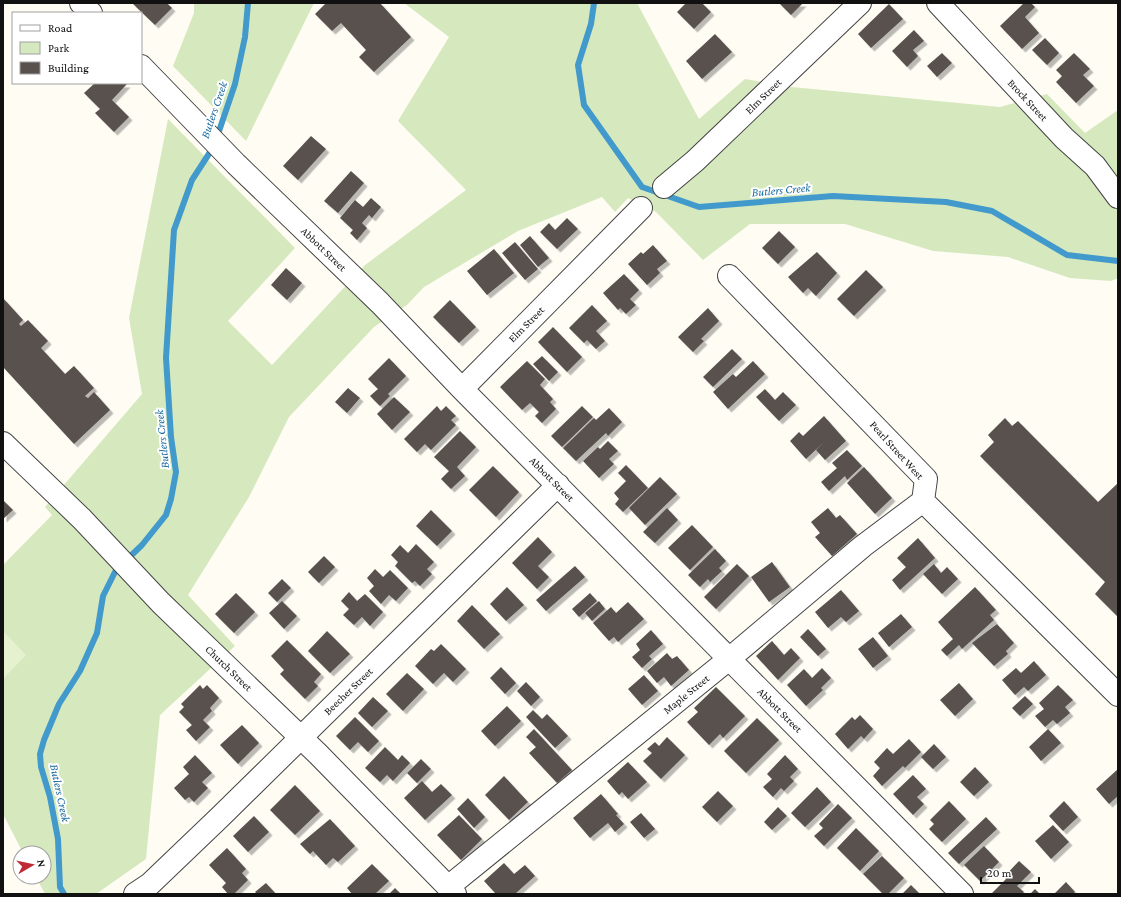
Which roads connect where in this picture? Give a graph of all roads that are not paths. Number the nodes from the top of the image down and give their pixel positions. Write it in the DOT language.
graph roads {
  1 [pos="81,3"];
  2 [pos="860,3"];
  3 [pos="938,3"];
  4 [pos="90,12"];
  5 [pos="142,67"];
  6 [pos="664,187"];
  7 [pos="1118,197"];
  8 [pos="641,208"];
  9 [pos="729,276"];
  10 [pos="462,389"];
  11 [pos="3,443"];
  12 [pos="558,485"];
  13 [pos="923,501"];
  14 [pos="729,659"];
  15 [pos="1118,695"];
  16 [pos="301,737"];
  17 [pos="452,890"];
  18 [pos="148,891"];
  19 [pos="962,894"];
  1 -- 4 [label="street"];
  2 -- 6 [label="street, Elm Street"];
  3 -- 7 [label="street, Brock Street"];
  5 -- 10 [label="street, Abbott Street"];
  8 -- 10 [label="street, Elm Street"];
  9 -- 13 [label="street, Pearl Street West"];
  10 -- 12 [label="street, Abbott Street"];
  11 -- 16 [label="street, Church Street"];
  12 -- 14 [label="street, Abbott Street"];
  12 -- 16 [label="street, Beecher Street"];
  13 -- 14 [label="street, Maple Street"];
  13 -- 15 [label="street"];
  14 -- 17 [label="street, Maple Street"];
  14 -- 19 [label="street, Abbott Street"];
  16 -- 17 [label="street, Church Street"];
  16 -- 18 [label="street, Beecher Street"];
}
